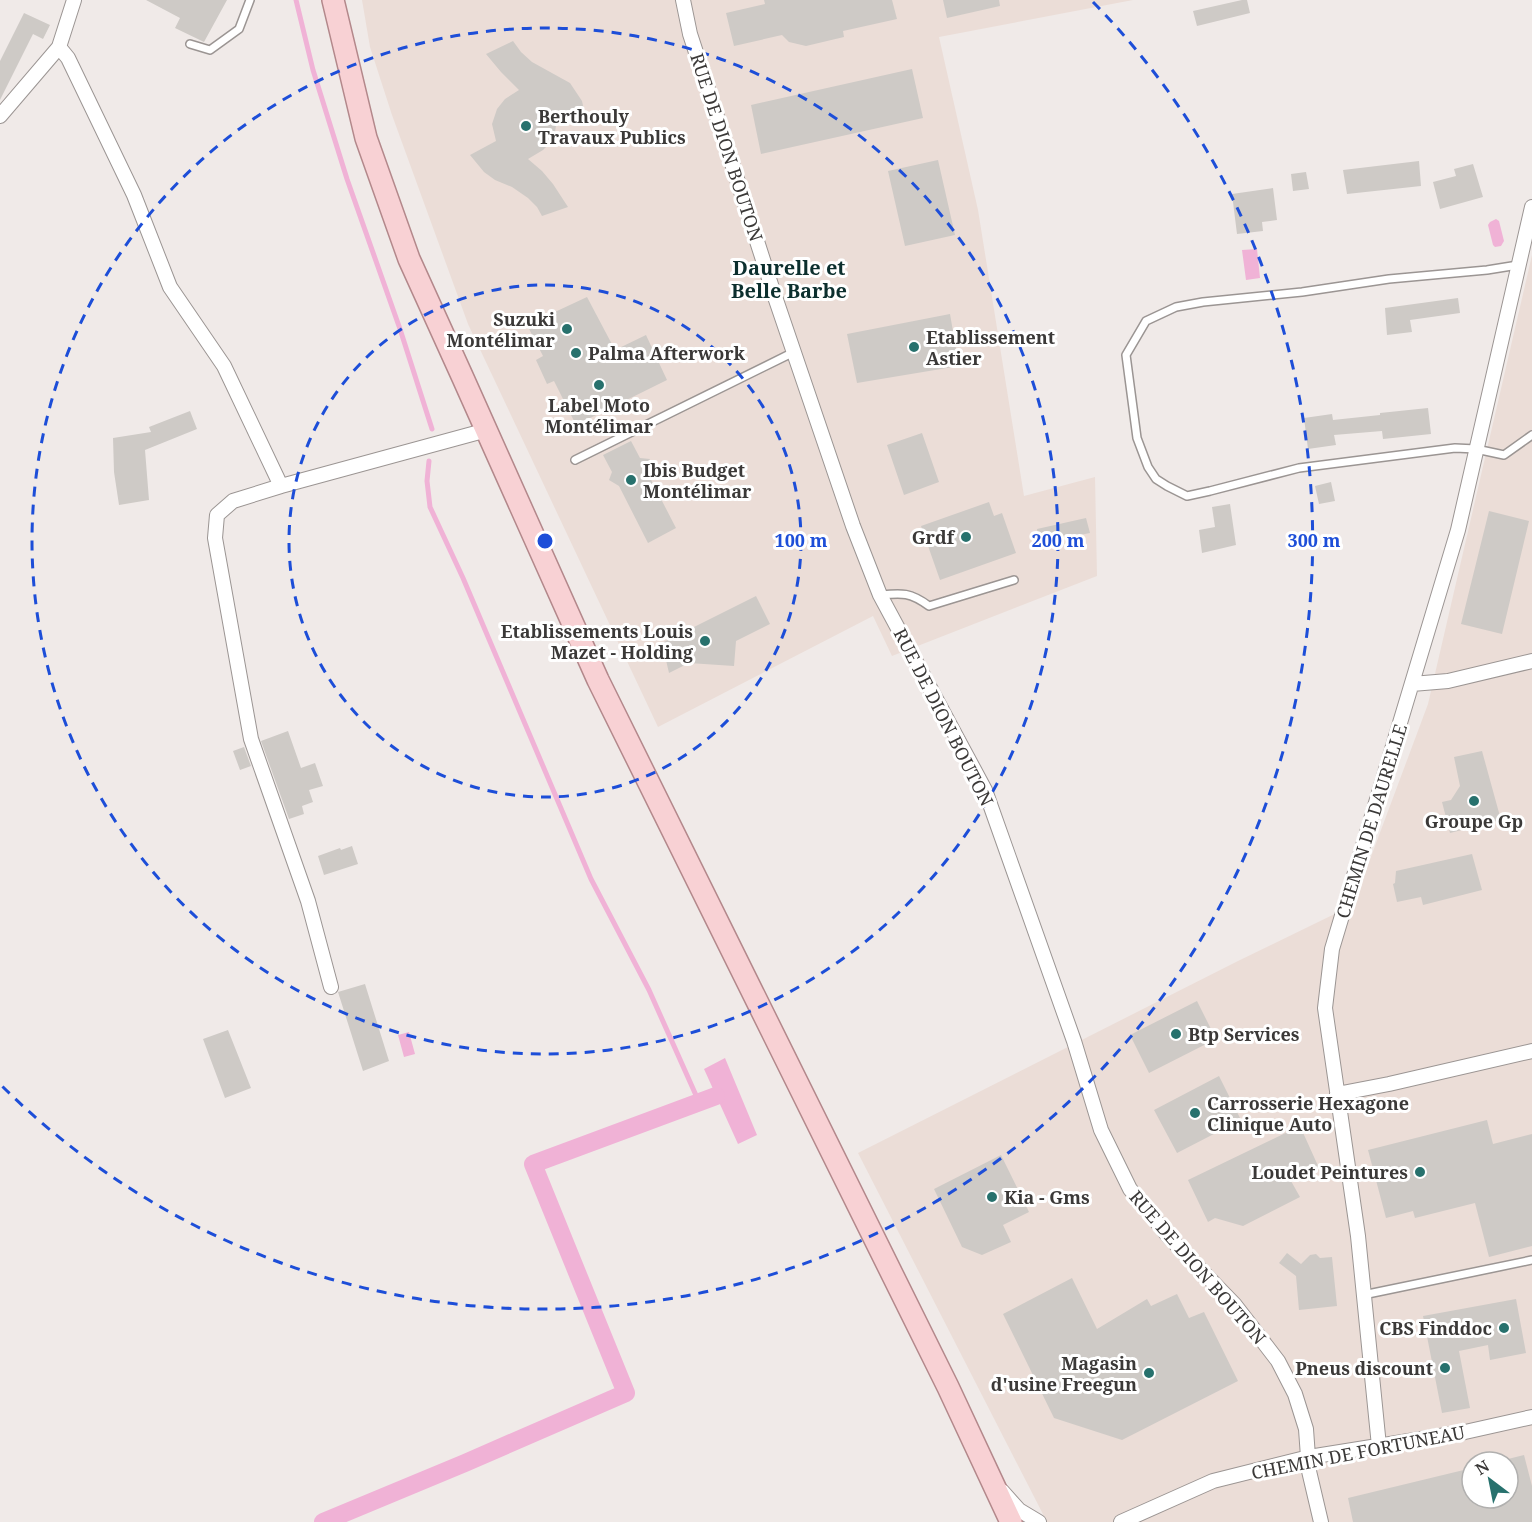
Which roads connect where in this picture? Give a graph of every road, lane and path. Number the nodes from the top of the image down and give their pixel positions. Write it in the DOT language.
graph roads {
  1 [pos="74,0"];
  2 [pos="250,0"];
  3 [pos="333,0"];
  4 [pos="683,0"];
  5 [pos="190,44"];
  6 [pos="58,47"];
  7 [pos="0,116"];
  8 [pos="1532,207"];
  9 [pos="1518,266"];
  10 [pos="794,352"];
  11 [pos="487,430"];
  12 [pos="1532,435"];
  13 [pos="1476,449"];
  14 [pos="575,460"];
  15 [pos="281,486"];
  16 [pos="1014,580"];
  17 [pos="880,595"];
  18 [pos="1532,661"];
  19 [pos="1412,684"];
  20 [pos="331,987"];
  21 [pos="1532,1050"];
  22 [pos="1337,1094"];
  23 [pos="1532,1260"];
  24 [pos="1363,1295"];
  25 [pos="1532,1417"];
  26 [pos="1378,1446"];
  27 [pos="1309,1457"];
  28 [pos="990,1477"];
  29 [pos="1011,1522"];
  30 [pos="1040,1522"];
  31 [pos="1121,1522"];
  32 [pos="1321,1522"];
  1 -- 6 [label="street"];
  2 -- 5 [label="lane"];
  3 -- 11 [label="main road"];
  4 -- 10 [label="street, RUE DE DION BOUTON"];
  6 -- 7 [label="street"];
  6 -- 15 [label="street"];
  8 -- 9 [label="street, CHEMIN DE DAURELLE"];
  9 -- 13 [label="street, CHEMIN DE DAURELLE"];
  9 -- 13 [label="lane"];
  10 -- 14 [label="lane"];
  10 -- 17 [label="street, RUE DE DION BOUTON"];
  11 -- 15 [label="street"];
  11 -- 28 [label="main road"];
  12 -- 13 [label="lane"];
  13 -- 19 [label="street, CHEMIN DE DAURELLE"];
  15 -- 20 [label="street"];
  16 -- 17 [label="lane"];
  17 -- 27 [label="street, RUE DE DION BOUTON"];
  18 -- 19 [label="street"];
  19 -- 22 [label="street, CHEMIN DE DAURELLE"];
  21 -- 22 [label="street"];
  22 -- 24 [label="street, CHEMIN DE DAURELLE"];
  23 -- 24 [label="lane"];
  24 -- 26 [label="street, CHEMIN DE DAURELLE"];
  25 -- 26 [label="street, CHEMIN DE FORTUNEAU"];
  26 -- 27 [label="street, CHEMIN DE FORTUNEAU"];
  27 -- 31 [label="street, CHEMIN DE FORTUNEAU"];
  27 -- 32 [label="street, RUE DE DION BOUTON"];
  28 -- 29 [label="main road"];
  28 -- 30 [label="street"];
}
